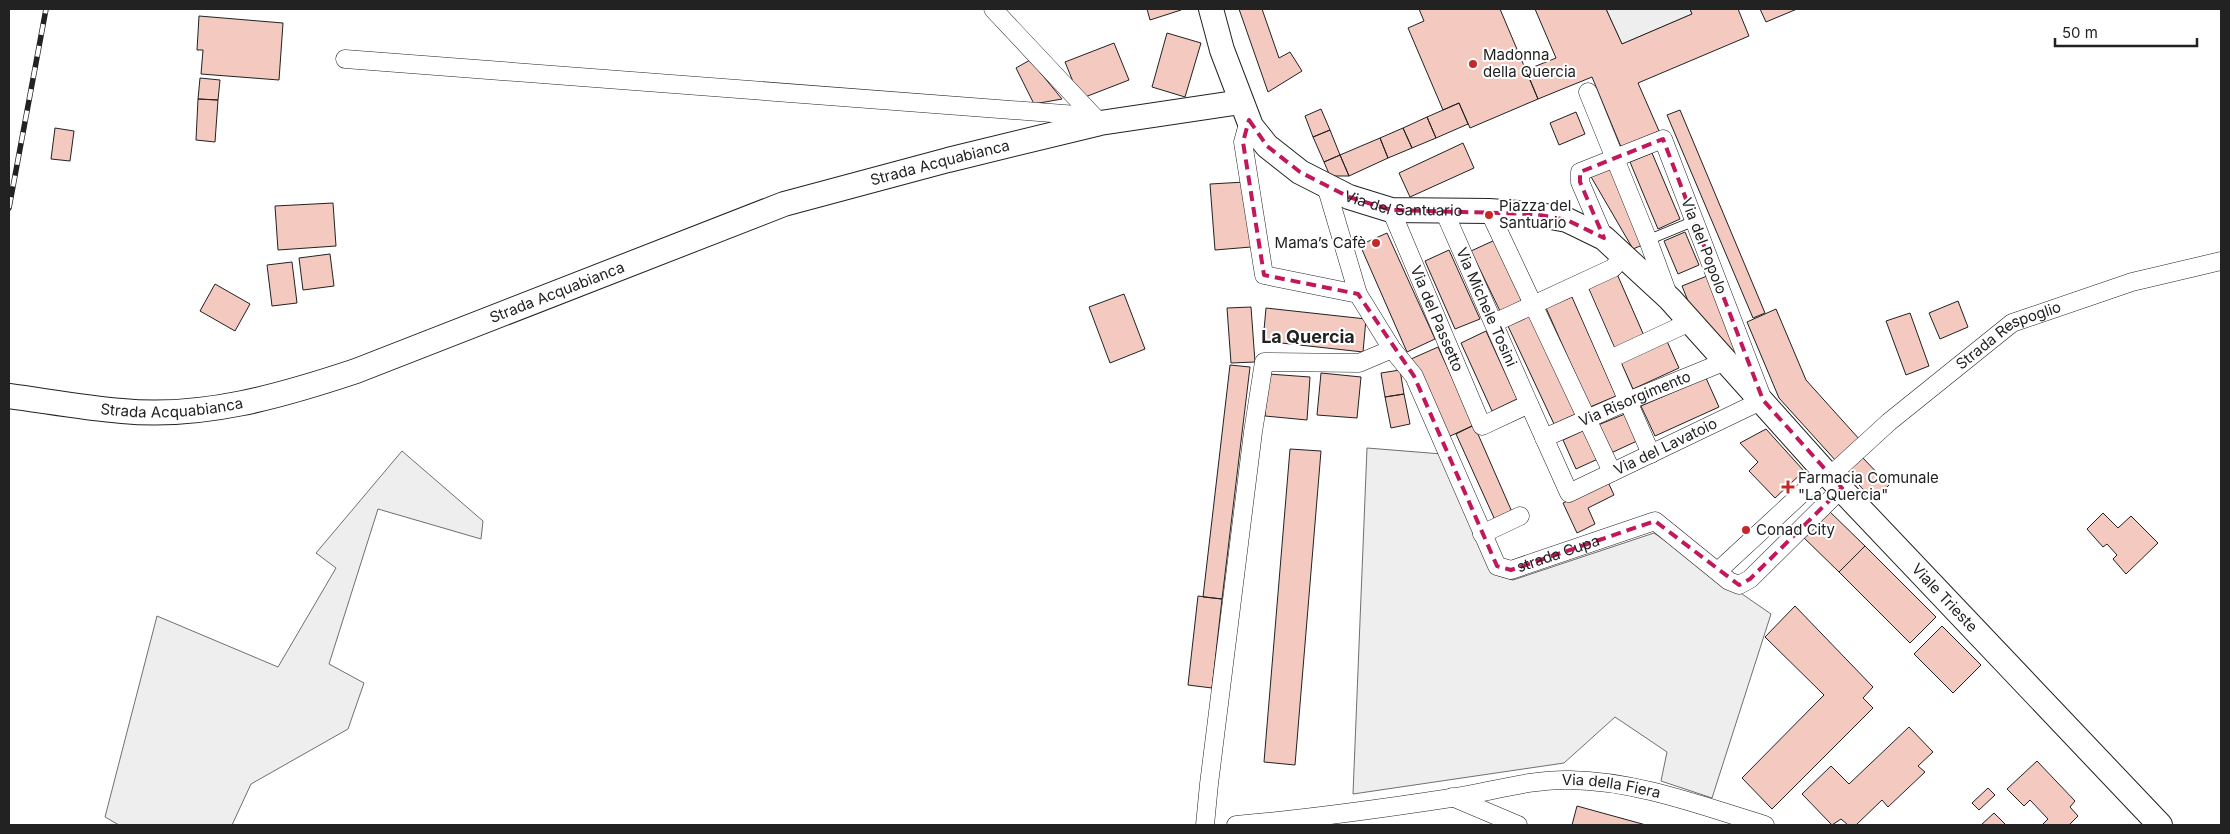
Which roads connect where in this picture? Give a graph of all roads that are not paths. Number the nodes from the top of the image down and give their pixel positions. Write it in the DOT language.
graph roads {
  1 [pos="993,9"];
  2 [pos="1211,9"];
  3 [pos="345,59"];
  4 [pos="1588,92"];
  5 [pos="1245,111"];
  6 [pos="1100,123"];
  7 [pos="1616,158"];
  8 [pos="1326,186"];
  9 [pos="1391,210"];
  10 [pos="1444,210"];
  11 [pos="1490,211"];
  12 [pos="1694,221"];
  13 [pos="1604,238"];
  14 [pos="1648,240"];
  15 [pos="1624,255"];
  16 [pos="2221,261"];
  17 [pos="1577,285"];
  18 [pos="1358,294"];
  19 [pos="1670,299"];
  20 [pos="1534,304"];
  21 [pos="1690,322"];
  22 [pos="1494,323"];
  23 [pos="1392,349"];
  24 [pos="1610,359"];
  25 [pos="1729,364"];
  26 [pos="9,396"];
  27 [pos="1763,400"];
  28 [pos="1628,401"];
  29 [pos="1530,404"];
  30 [pos="1588,418"];
  31 [pos="1544,438"];
  32 [pos="1651,454"];
  33 [pos="1612,472"];
  34 [pos="1832,479"];
  35 [pos="1570,493"];
  36 [pos="1520,516"];
  37 [pos="1482,534"];
  38 [pos="1718,571"];
  39 [pos="1452,798"];
  40 [pos="1210,824"];
  41 [pos="1236,825"];
  42 [pos="1518,825"];
  43 [pos="1765,825"];
  44 [pos="2160,825"];
  1 -- 6 [label="street"];
  2 -- 5 [label="main road, Via del Santuario"];
  3 -- 6 [label="street, Strada Acquabianca"];
  4 -- 7 [label="street, Via del Santuario"];
  5 -- 6 [label="main road, Strada Acquabianca"];
  5 -- 8 [label="main road, Via del Santuario"];
  5 -- 18 [label="street"];
  6 -- 26 [label="main road, Strada Acquabianca"];
  7 -- 12 [label="street, Via del Popolo"];
  7 -- 13 [label="street"];
  7 -- 14 [label="street, Via del Santuario"];
  8 -- 9 [label="main road, Via del Santuario"];
  8 -- 18 [label="street, strada Cupa"];
  9 -- 10 [label="main road, Via del Santuario"];
  9 -- 29 [label="street, Via del Passetto"];
  10 -- 11 [label="main road, Via del Santuario"];
  10 -- 22 [label="street, Via Michele Tosini"];
  11 -- 13 [label="main road, Via del Santuario"];
  11 -- 20 [label="street"];
  12 -- 14 [label="lane"];
  12 -- 27 [label="street, Via del Popolo"];
  13 -- 15 [label="main road, Via del Santuario"];
  14 -- 19 [label="street, Via del Santuario"];
  15 -- 17 [label="street"];
  15 -- 19 [label="main road, Via del Santuario"];
  16 -- 34 [label="street, Strada Respoglio"];
  17 -- 20 [label="street"];
  17 -- 24 [label="street"];
  18 -- 23 [label="street, strada Cupa"];
  19 -- 21 [label="main road, Via del Santuario"];
  20 -- 22 [label="street"];
  20 -- 30 [label="street"];
  21 -- 24 [label="street"];
  21 -- 25 [label="main road, Via del Santuario"];
  22 -- 29 [label="street, Via Michele Tosini"];
  23 -- 37 [label="street, strada Cupa"];
  23 -- 40 [label="street"];
  24 -- 28 [label="street"];
  25 -- 27 [label="main road, Viale Trieste"];
  25 -- 28 [label="street, Via Risorgimento"];
  27 -- 32 [label="street, Via del Lavatoio"];
  27 -- 34 [label="main road, Viale Trieste"];
  28 -- 30 [label="street, Via Risorgimento"];
  28 -- 32 [label="street"];
  29 -- 31 [label="street, Via Michele Tosini"];
  30 -- 31 [label="street, Via Risorgimento"];
  30 -- 33 [label="street"];
  31 -- 35 [label="street, Via Michele Tosini"];
  32 -- 33 [label="street, Via del Lavatoio"];
  33 -- 35 [label="street, Via del Lavatoio"];
  34 -- 38 [label="street"];
  34 -- 38 [label="street"];
  34 -- 44 [label="main road, Viale Trieste"];
  36 -- 37 [label="street"];
  37 -- 38 [label="street, strada Cupa"];
  39 -- 41 [label="street, Via della Fiera"];
  39 -- 42 [label="street, Via della Fiera"];
  39 -- 43 [label="street, Via della Fiera"];
}
